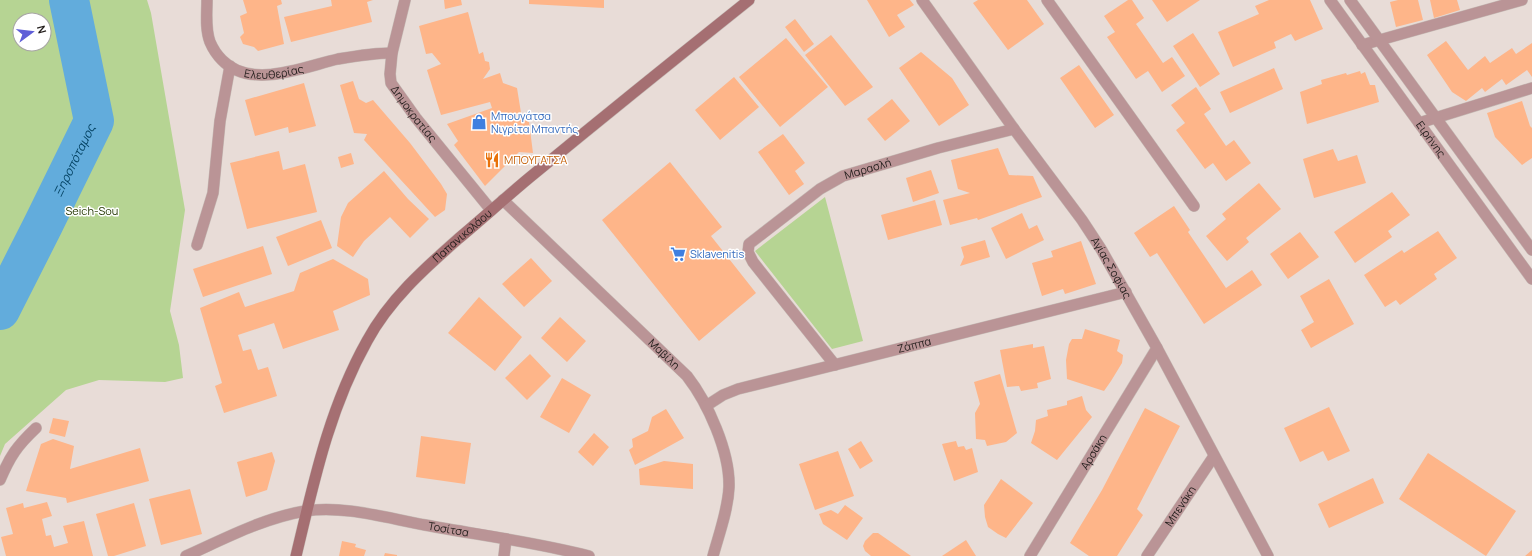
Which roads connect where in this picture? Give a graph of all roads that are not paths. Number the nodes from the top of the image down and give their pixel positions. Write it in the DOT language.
graph roads {
  1 [pos="207,0"];
  2 [pos="405,0"];
  3 [pos="749,0"];
  4 [pos="922,0"];
  5 [pos="1047,0"];
  6 [pos="1330,0"];
  7 [pos="1350,0"];
  8 [pos="1522,0"];
  9 [pos="1378,40"];
  10 [pos="1362,45"];
  11 [pos="392,52"];
  12 [pos="230,66"];
  13 [pos="1532,88"];
  14 [pos="1434,118"];
  15 [pos="1419,123"];
  16 [pos="1014,129"];
  17 [pos="503,200"];
  18 [pos="1194,206"];
  19 [pos="491,210"];
  20 [pos="197,245"];
  21 [pos="1532,250"];
  22 [pos="1532,279"];
  23 [pos="1126,292"];
  24 [pos="1157,348"];
  25 [pos="835,365"];
  26 [pos="706,406"];
  27 [pos="36,428"];
  28 [pos="1214,456"];
  29 [pos="0,480"];
  30 [pos="306,511"];
  31 [pos="506,539"];
  32 [pos="186,556"];
  33 [pos="296,556"];
  34 [pos="504,556"];
  35 [pos="589,556"];
  36 [pos="713,556"];
  37 [pos="1030,556"];
  38 [pos="1147,556"];
  39 [pos="1268,556"];
  1 -- 12 [label="street, Ελευθερίας"];
  2 -- 11 [label="street, Δημοκρατίας"];
  3 -- 17 [label="main road, Παπανικολάου"];
  4 -- 16 [label="street, Αγίας Σοφίας"];
  5 -- 18 [label="street"];
  6 -- 10 [label="street, Ειρήνης"];
  7 -- 9 [label="street, Ειρήνης"];
  8 -- 9 [label="street"];
  9 -- 10 [label="street"];
  9 -- 14 [label="street, Ειρήνης"];
  10 -- 15 [label="street, Ειρήνης"];
  11 -- 12 [label="street, Ελευθερίας"];
  11 -- 19 [label="street, Δημοκρατίας"];
  12 -- 20 [label="street"];
  13 -- 14 [label="street"];
  14 -- 15 [label="street"];
  14 -- 21 [label="street, Ειρήνης"];
  15 -- 22 [label="street, Ειρήνης"];
  16 -- 23 [label="street, Αγίας Σοφίας"];
  16 -- 25 [label="street, Μαρασλή"];
  17 -- 19 [label="main road, Παπανικολάου"];
  17 -- 26 [label="street, Μαβίλη"];
  19 -- 30 [label="main road, Παπανικολάου"];
  23 -- 24 [label="street, Αγίας Σοφίας"];
  23 -- 25 [label="street, Ζάππα"];
  24 -- 28 [label="street, Αγίας Σοφίας"];
  24 -- 37 [label="street, Αρσάκη"];
  25 -- 26 [label="street, Ζάππα"];
  26 -- 36 [label="street, Μαβίλη"];
  27 -- 29 [label="street"];
  28 -- 38 [label="street, Μπενάκη"];
  28 -- 39 [label="street, Αγίας Σοφίας"];
  30 -- 31 [label="street, Τοσίτσα"];
  30 -- 32 [label="street, Τοσίτσα"];
  30 -- 33 [label="main road, Παπανικολάου"];
  31 -- 34 [label="street"];
  31 -- 35 [label="street, Τοσίτσα"];
}
